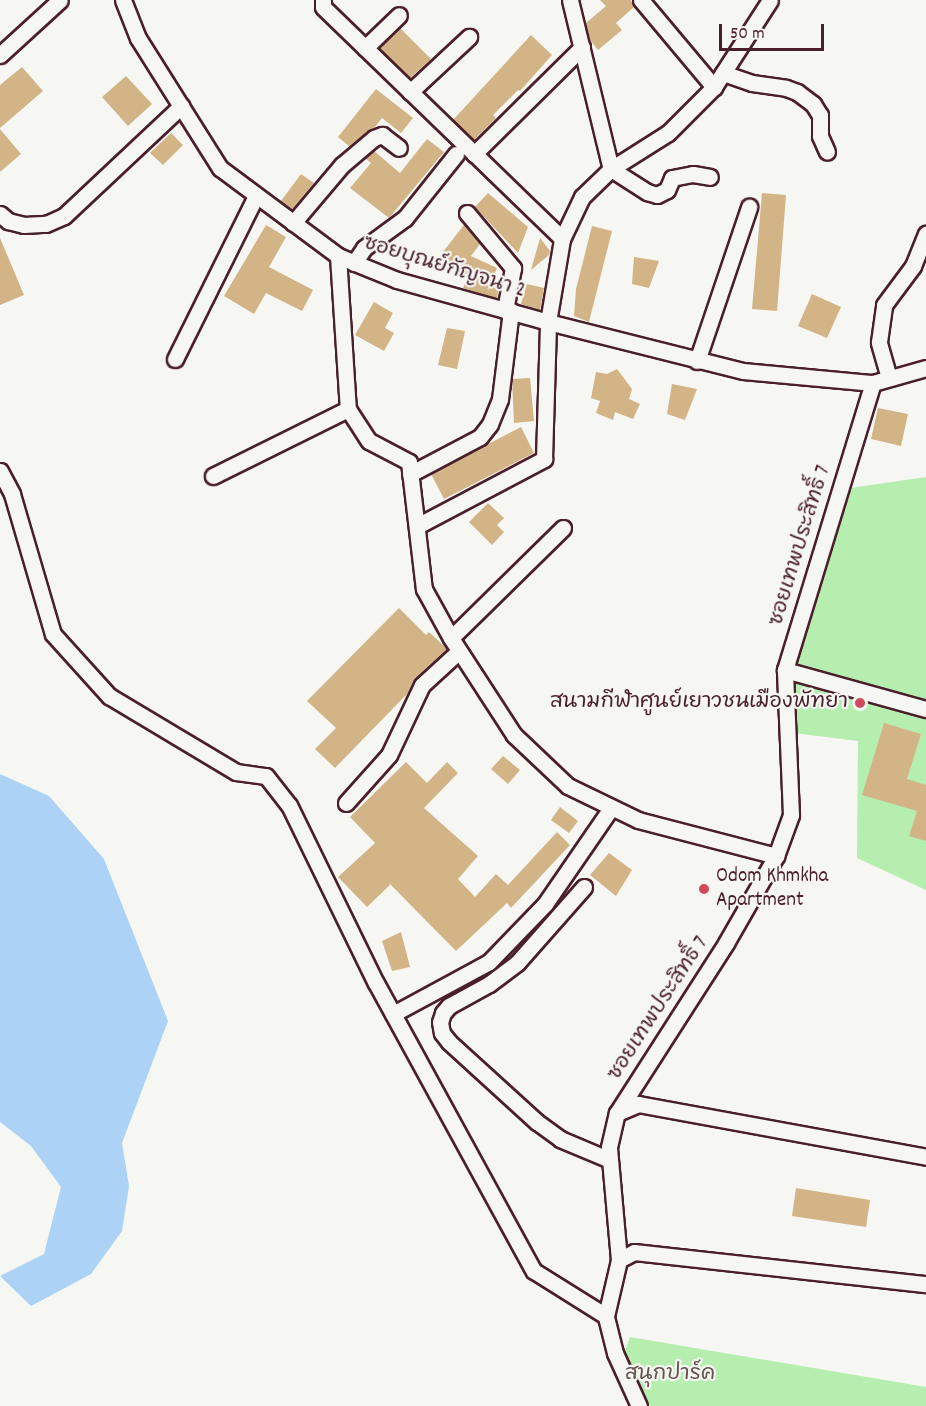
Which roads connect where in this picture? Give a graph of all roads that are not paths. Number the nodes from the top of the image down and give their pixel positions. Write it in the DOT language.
graph roads {
  1 [pos="60,0"];
  2 [pos="123,0"];
  3 [pos="323,0"];
  4 [pos="570,0"];
  5 [pos="641,0"];
  6 [pos="770,0"];
  7 [pos="399,15"];
  8 [pos="469,37"];
  9 [pos="582,46"];
  10 [pos="365,48"];
  11 [pos="0,55"];
  12 [pos="723,73"];
  13 [pos="714,87"];
  14 [pos="410,92"];
  15 [pos="181,106"];
  16 [pos="399,147"];
  17 [pos="827,152"];
  18 [pos="456,154"];
  19 [pos="474,154"];
  20 [pos="611,169"];
  21 [pos="710,177"];
  22 [pos="256,196"];
  23 [pos="749,207"];
  24 [pos="467,213"];
  25 [pos="0,214"];
  26 [pos="293,224"];
  27 [pos="926,233"];
  28 [pos="562,239"];
  29 [pos="338,256"];
  30 [pos="354,262"];
  31 [pos="508,310"];
  32 [pos="548,322"];
  33 [pos="175,359"];
  34 [pos="697,360"];
  35 [pos="926,368"];
  36 [pos="889,378"];
  37 [pos="873,383"];
  38 [pos="348,409"];
  39 [pos="0,471"];
  40 [pos="410,474"];
  41 [pos="213,476"];
  42 [pos="417,526"];
  43 [pos="563,528"];
  44 [pos="455,644"];
  45 [pos="785,670"];
  46 [pos="926,709"];
  47 [pos="346,803"];
  48 [pos="611,808"];
  49 [pos="776,856"];
  50 [pos="584,887"];
  51 [pos="393,1014"];
  52 [pos="617,1113"];
  53 [pos="926,1157"];
  54 [pos="610,1160"];
  55 [pos="619,1260"];
  56 [pos="926,1284"];
  57 [pos="606,1316"];
  58 [pos="639,1406"];
  1 -- 11 [label="street"];
  2 -- 15 [label="street, ซอยบุณย์กัญจนา 2"];
  3 -- 10 [label="street"];
  4 -- 9 [label="street"];
  5 -- 13 [label="street"];
  6 -- 12 [label="street"];
  7 -- 10 [label="street"];
  8 -- 14 [label="street"];
  9 -- 19 [label="street"];
  9 -- 20 [label="street"];
  10 -- 14 [label="street"];
  12 -- 13 [label="street"];
  12 -- 17 [label="street"];
  13 -- 20 [label="street"];
  14 -- 19 [label="street"];
  15 -- 22 [label="street, ซอยบุณย์กัญจนา 2"];
  15 -- 25 [label="street"];
  16 -- 26 [label="street"];
  18 -- 30 [label="street"];
  19 -- 28 [label="street"];
  20 -- 21 [label="street"];
  20 -- 28 [label="street"];
  22 -- 26 [label="street, ซอยบุณย์กัญจนา 2"];
  22 -- 33 [label="street"];
  23 -- 34 [label="street"];
  24 -- 31 [label="street"];
  26 -- 29 [label="street, ซอยบุณย์กัญจนา 2"];
  27 -- 36 [label="street"];
  28 -- 32 [label="street"];
  29 -- 30 [label="street, ซอยบุณย์กัญจนา 2"];
  29 -- 38 [label="street"];
  30 -- 31 [label="street, ซอยบุณย์กัญจนา 2"];
  31 -- 32 [label="street, ซอยบุณย์กัญจนา 2"];
  31 -- 40 [label="street"];
  32 -- 34 [label="street, ซอยบุณย์กัญจนา 2"];
  32 -- 42 [label="street"];
  34 -- 37 [label="street, ซอยบุณย์กัญจนา 2"];
  35 -- 36 [label="street"];
  36 -- 37 [label="street"];
  37 -- 45 [label="street, ซอยเทพประสิทธิ์ 7"];
  38 -- 40 [label="street"];
  38 -- 41 [label="street"];
  39 -- 51 [label="street"];
  40 -- 42 [label="street"];
  42 -- 44 [label="street"];
  43 -- 44 [label="street"];
  44 -- 47 [label="street"];
  44 -- 48 [label="street"];
  45 -- 46 [label="street"];
  45 -- 49 [label="street, ซอยเทพประสิทธิ์ 7"];
  48 -- 49 [label="street"];
  48 -- 51 [label="street"];
  49 -- 52 [label="street, ซอยเทพประสิทธิ์ 7"];
  50 -- 54 [label="street"];
  51 -- 57 [label="street"];
  52 -- 53 [label="street"];
  52 -- 54 [label="street, ซอยเทพประสิทธิ์ 7"];
  54 -- 55 [label="street, ซอยเทพประสิทธิ์ 7"];
  55 -- 56 [label="street"];
  55 -- 57 [label="street, ซอยเทพประสิทธิ์ 7"];
  57 -- 58 [label="street, ซอยเทพประสิทธิ์ 7"];
}
